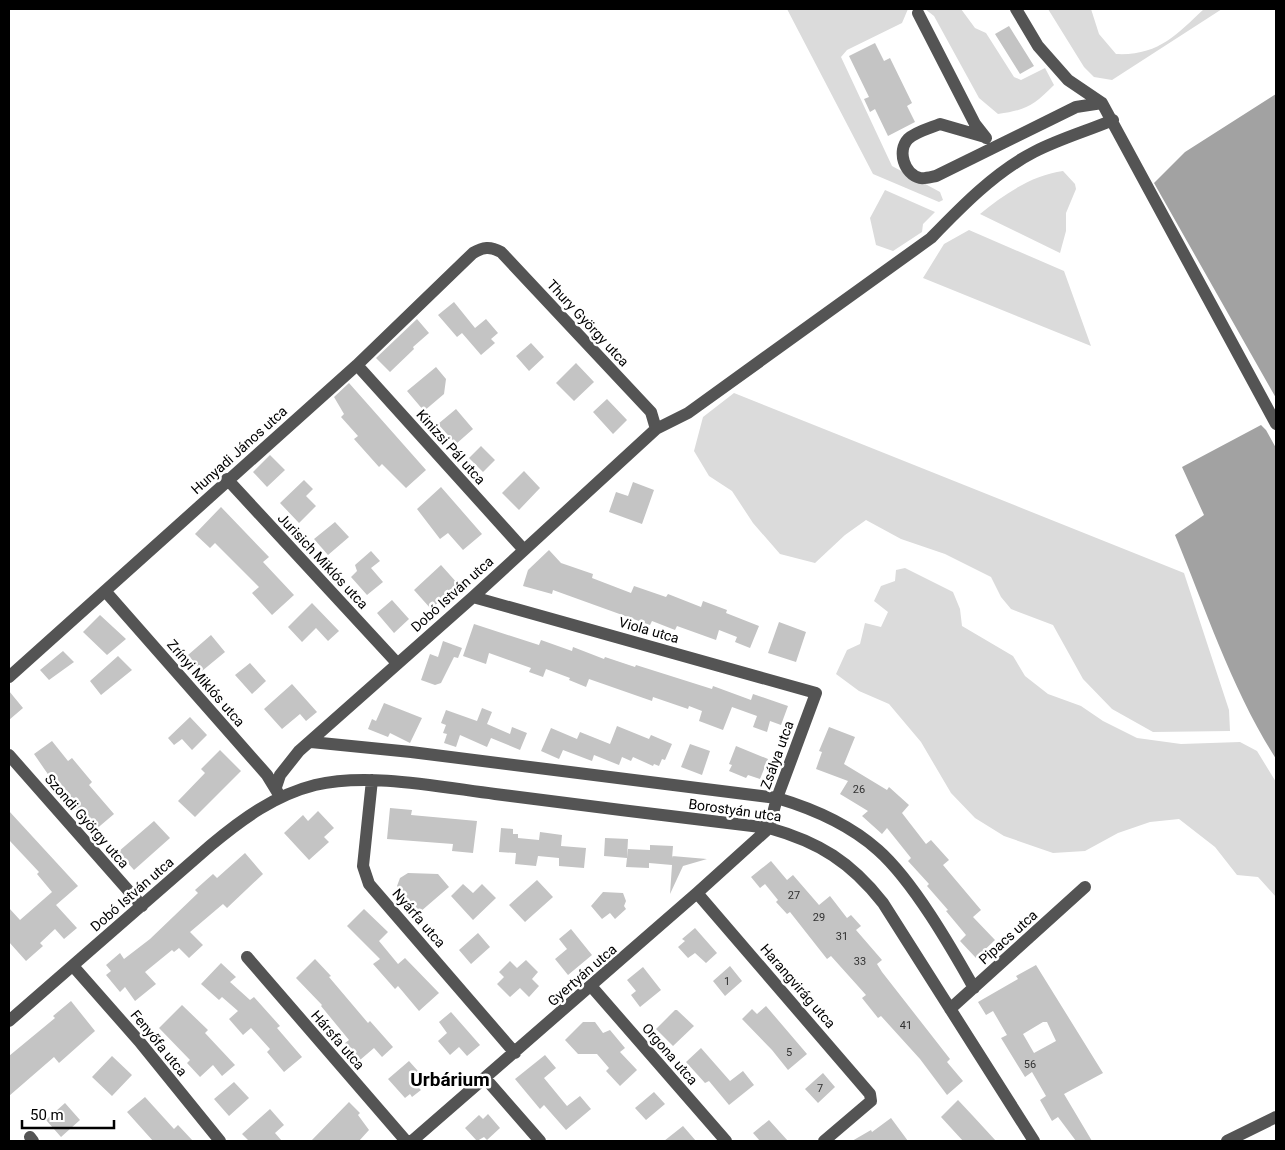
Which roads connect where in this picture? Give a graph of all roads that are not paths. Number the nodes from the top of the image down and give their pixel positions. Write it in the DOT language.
graph roads {
  1 [pos="1016,9"];
  2 [pos="918,13"];
  3 [pos="1102,103"];
  4 [pos="1113,120"];
  5 [pos="985,137"];
  6 [pos="997,146"];
  7 [pos="488,247"];
  8 [pos="357,365"];
  9 [pos="1276,424"];
  10 [pos="656,429"];
  11 [pos="227,479"];
  12 [pos="524,550"];
  13 [pos="106,592"];
  14 [pos="473,597"];
  15 [pos="397,663"];
  16 [pos="9,677"];
  17 [pos="816,693"];
  18 [pos="311,742"];
  19 [pos="9,755"];
  20 [pos="372,780"];
  21 [pos="278,792"];
  22 [pos="777,798"];
  23 [pos="769,828"];
  24 [pos="1085,887"];
  25 [pos="697,893"];
  26 [pos="142,906"];
  27 [pos="247,957"];
  28 [pos="73,966"];
  29 [pos="591,986"];
  30 [pos="974,988"];
  31 [pos="950,1009"];
  32 [pos="9,1021"];
  33 [pos="515,1053"];
  34 [pos="485,1078"];
  35 [pos="1276,1118"];
  36 [pos="220,1141"];
  37 [pos="406,1141"];
  38 [pos="412,1141"];
  39 [pos="540,1141"];
  40 [pos="726,1141"];
  41 [pos="824,1141"];
  42 [pos="1034,1141"];
  43 [pos="1227,1141"];
  1 -- 3 [label="street"];
  2 -- 5 [label="street"];
  3 -- 4 [label="street"];
  3 -- 6 [label="street"];
  4 -- 9 [label="street"];
  4 -- 10 [label="street, Dobó István utca"];
  5 -- 6 [label="street"];
  5 -- 6 [label="street"];
  7 -- 8 [label="street, Hunyadi János utca"];
  7 -- 10 [label="street, Thury György utca"];
  8 -- 11 [label="street, Hunyadi János utca"];
  8 -- 12 [label="street, Kinizsi Pál utca"];
  10 -- 12 [label="street, Dobó István utca"];
  11 -- 13 [label="street, Hunyadi János utca"];
  11 -- 15 [label="street, Jurisich Miklós utca"];
  12 -- 14 [label="street, Dobó István utca"];
  13 -- 16 [label="street, Hunyadi János utca"];
  13 -- 21 [label="street, Zrínyi Miklós utca"];
  14 -- 15 [label="street, Dobó István utca"];
  14 -- 17 [label="street, Viola utca"];
  15 -- 18 [label="street, Dobó István utca"];
  17 -- 22 [label="street, Zsálya utca"];
  18 -- 21 [label="street, Dobó István utca"];
  18 -- 22 [label="street"];
  19 -- 26 [label="street, Szondi György utca"];
  20 -- 21 [label="street, Borostyán utca"];
  20 -- 23 [label="street, Borostyán utca"];
  20 -- 33 [label="street, Nyárfa utca"];
  21 -- 26 [label="street, Dobó István utca"];
  22 -- 23 [label="street, Zsálya utca"];
  22 -- 30 [label="street"];
  23 -- 25 [label="street, Gyertyán utca"];
  23 -- 31 [label="street, Borostyán utca"];
  24 -- 30 [label="street, Pipacs utca"];
  25 -- 29 [label="street, Gyertyán utca"];
  25 -- 41 [label="street, Harangvirág utca"];
  26 -- 28 [label="street, Dobó István utca"];
  27 -- 37 [label="street, Hársfa utca"];
  28 -- 32 [label="street, Dobó István utca"];
  28 -- 36 [label="street, Fenyőfa utca"];
  29 -- 33 [label="street, Gyertyán utca"];
  29 -- 40 [label="street, Orgona utca"];
  30 -- 31 [label="street, Pipacs utca"];
  31 -- 42 [label="street, Borostyán utca"];
  33 -- 34 [label="street, Gyertyán utca"];
  34 -- 38 [label="street, Gyertyán utca"];
  34 -- 39 [label="street"];
  35 -- 43 [label="street"];
}
